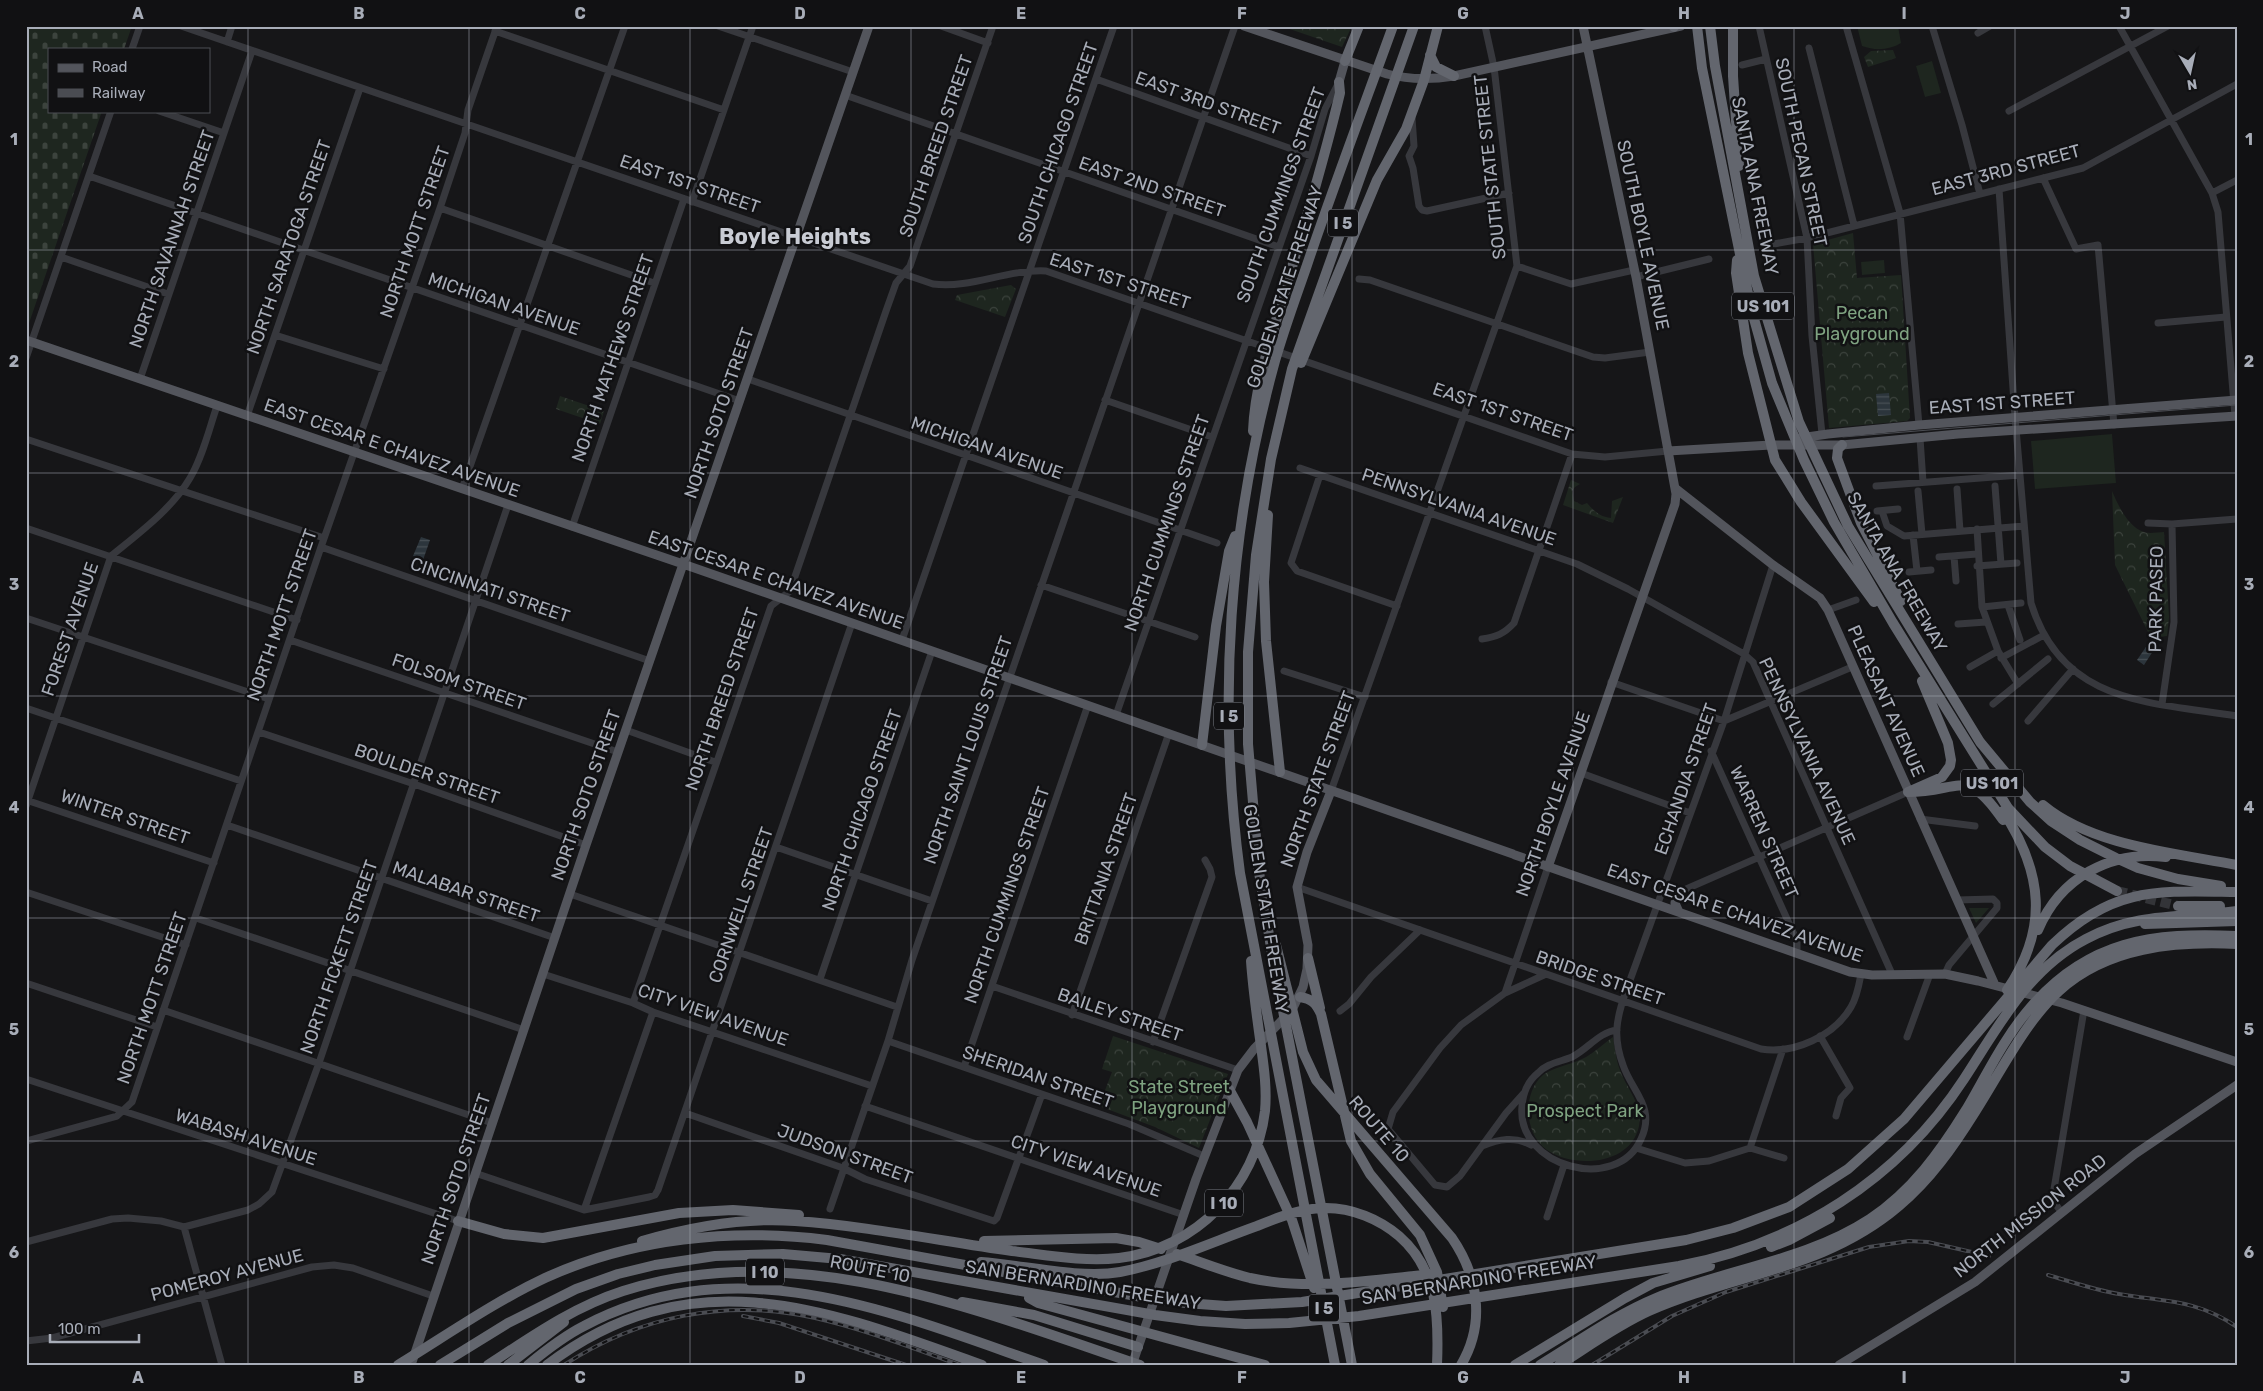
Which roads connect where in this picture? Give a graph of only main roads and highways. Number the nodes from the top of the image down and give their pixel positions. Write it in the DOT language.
graph roads {
  1 [pos="869,26"];
  2 [pos="1244,26"];
  3 [pos="1359,26"];
  4 [pos="1393,26"];
  5 [pos="1414,26"];
  6 [pos="1438,26"];
  7 [pos="1582,26"];
  8 [pos="1697,26"];
  9 [pos="1710,26"];
  10 [pos="1733,26"];
  11 [pos="1676,27"];
  12 [pos="1586,46"];
  13 [pos="1430,55"];
  14 [pos="1344,61"];
  15 [pos="1454,76"];
  16 [pos="1424,80"];
  17 [pos="1339,82"];
  18 [pos="1739,187"];
  19 [pos="1738,247"];
  20 [pos="1276,339"];
  21 [pos="29,342"];
  22 [pos="1303,349"];
  23 [pos="2235,400"];
  24 [pos="2236,416"];
  25 [pos="1794,423"];
  26 [pos="1771,444"];
  27 [pos="1842,445"];
  28 [pos="1668,451"];
  29 [pos="1271,459"];
  30 [pos="1675,488"];
  31 [pos="1240,525"];
  32 [pos="684,564"];
  33 [pos="1893,623"];
  34 [pos="1915,634"];
  35 [pos="1918,663"];
  36 [pos="1931,686"];
  37 [pos="1202,745"];
  38 [pos="2002,770"];
  39 [pos="1280,772"];
  40 [pos="1331,791"];
  41 [pos="1908,792"];
  42 [pos="2025,851"];
  43 [pos="2237,865"];
  44 [pos="1548,867"];
  45 [pos="2237,887"];
  46 [pos="2117,891"];
  47 [pos="2237,892"];
  48 [pos="1677,893"];
  49 [pos="1263,901"];
  50 [pos="1246,906"];
  51 [pos="2178,906"];
  52 [pos="2237,906"];
  53 [pos="2237,911"];
  54 [pos="1679,912"];
  55 [pos="2237,922"];
  56 [pos="2237,929"];
  57 [pos="2100,932"];
  58 [pos="2237,936"];
  59 [pos="2202,938"];
  60 [pos="2237,944"];
  61 [pos="2029,950"];
  62 [pos="1308,958"];
  63 [pos="1998,986"];
  64 [pos="1299,999"];
  65 [pos="1321,1014"];
  66 [pos="1976,1034"];
  67 [pos="2237,1062"];
  68 [pos="2237,1085"];
  69 [pos="1230,1089"];
  70 [pos="1902,1155"];
  71 [pos="458,1221"];
  72 [pos="864,1229"];
  73 [pos="934,1240"];
  74 [pos="1171,1252"];
  75 [pos="926,1258"];
  76 [pos="569,1268"];
  77 [pos="1312,1270"];
  78 [pos="1466,1275"];
  79 [pos="1017,1292"];
  80 [pos="944,1301"];
  81 [pos="587,1305"];
  82 [pos="1438,1340"];
  83 [pos="1138,1347"];
  84 [pos="398,1365"];
  85 [pos="411,1365"];
  86 [pos="440,1365"];
  87 [pos="488,1365"];
  88 [pos="508,1365"];
  89 [pos="528,1365"];
  90 [pos="546,1365"];
  91 [pos="982,1365"];
  92 [pos="1044,1365"];
  93 [pos="1132,1365"];
  94 [pos="1140,1365"];
  95 [pos="1265,1365"];
  96 [pos="1335,1365"];
  97 [pos="1353,1365"];
  98 [pos="1436,1365"];
  99 [pos="1461,1365"];
  100 [pos="1515,1365"];
  101 [pos="1540,1365"];
  102 [pos="1559,1365"];
  103 [pos="1839,1365"];
  1 -- 32 [label="main road, NORTH SOTO STREET"];
  2 -- 14 [label="main road"];
  3 -- 14 [label="highway"];
  4 -- 20 [label="highway, GOLDEN STATE FREEWAY / I 5"];
  5 -- 22 [label="highway, GOLDEN STATE FREEWAY / I 5"];
  6 -- 13 [label="highway"];
  7 -- 12 [label="main road, SOUTH BOYLE AVENUE"];
  8 -- 19 [label="highway, SANTA ANA FREEWAY / US 101"];
  9 -- 18 [label="highway, SANTA ANA FREEWAY / US 101"];
  10 -- 18 [label="highway"];
  11 -- 12 [label="main road"];
  12 -- 15 [label="main road"];
  12 -- 28 [label="main road, SOUTH BOYLE AVENUE"];
  13 -- 15 [label="highway"];
  13 -- 16 [label="highway"];
  14 -- 16 [label="main road"];
  14 -- 17 [label="main road, SOUTH CUMMINGS STREET"];
  15 -- 16 [label="main road"];
  16 -- 22 [label="highway"];
  17 -- 20 [label="highway"];
  18 -- 25 [label="highway, SANTA ANA FREEWAY / US 101"];
  19 -- 25 [label="highway, SANTA ANA FREEWAY / US 101"];
  19 -- 26 [label="highway"];
  20 -- 31 [label="highway, GOLDEN STATE FREEWAY / I 5"];
  21 -- 32 [label="main road, EAST CESAR E CHAVEZ AVENUE"];
  22 -- 29 [label="highway, GOLDEN STATE FREEWAY / I 5"];
  23 -- 26 [label="main road, EAST 1ST STREET"];
  24 -- 27 [label="main road, EAST 1ST STREET"];
  25 -- 33 [label="highway, SANTA ANA FREEWAY / US 101"];
  25 -- 34 [label="highway, SANTA ANA FREEWAY / US 101"];
  26 -- 27 [label="main road, EAST 1ST STREET"];
  26 -- 28 [label="main road, EAST 1ST STREET"];
  26 -- 33 [label="highway"];
  27 -- 34 [label="highway"];
  28 -- 30 [label="main road, NORTH BOYLE AVENUE"];
  29 -- 39 [label="highway"];
  29 -- 49 [label="highway, GOLDEN STATE FREEWAY / I 5"];
  30 -- 41 [label="main road, PLEASANT AVENUE"];
  30 -- 44 [label="main road, NORTH BOYLE AVENUE"];
  31 -- 37 [label="highway"];
  31 -- 50 [label="highway, GOLDEN STATE FREEWAY / I 5"];
  32 -- 37 [label="main road, EAST CESAR E CHAVEZ AVENUE"];
  32 -- 71 [label="main road, NORTH SOTO STREET"];
  33 -- 35 [label="highway, SANTA ANA FREEWAY / US 101"];
  34 -- 38 [label="highway, SANTA ANA FREEWAY / US 101"];
  35 -- 36 [label="highway, SANTA ANA FREEWAY / US 101"];
  35 -- 41 [label="highway"];
  36 -- 42 [label="highway"];
  36 -- 46 [label="highway, SANTA ANA FREEWAY / US 101"];
  37 -- 39 [label="main road, EAST CESAR E CHAVEZ AVENUE"];
  38 -- 43 [label="highway"];
  38 -- 45 [label="highway, SANTA ANA FREEWAY / US 101"];
  39 -- 40 [label="main road, EAST CESAR E CHAVEZ AVENUE"];
  40 -- 44 [label="main road, EAST CESAR E CHAVEZ AVENUE"];
  40 -- 62 [label="main road, NORTH STATE STREET"];
  41 -- 42 [label="highway"];
  41 -- 63 [label="main road, PLEASANT AVENUE"];
  42 -- 61 [label="highway"];
  43 -- 61 [label="highway"];
  44 -- 54 [label="main road, EAST CESAR E CHAVEZ AVENUE"];
  47 -- 66 [label="highway"];
  48 -- 54 [label="main road"];
  49 -- 97 [label="highway, GOLDEN STATE FREEWAY / I 5"];
  49 -- 99 [label="highway, ROUTE 10"];
  50 -- 73 [label="highway, I 10"];
  50 -- 77 [label="highway, GOLDEN STATE FREEWAY / I 5"];
  51 -- 52 [label="highway"];
  53 -- 57 [label="highway, SAN BERNARDINO FREEWAY"];
  54 -- 63 [label="main road, EAST CESAR E CHAVEZ AVENUE"];
  55 -- 57 [label="highway"];
  56 -- 59 [label="highway"];
  57 -- 70 [label="highway, SAN BERNARDINO FREEWAY"];
  58 -- 59 [label="highway"];
  59 -- 60 [label="highway"];
  59 -- 101 [label="highway"];
  59 -- 102 [label="highway"];
  61 -- 66 [label="highway"];
  62 -- 64 [label="main road, NORTH STATE STREET"];
  62 -- 65 [label="highway"];
  63 -- 67 [label="main road, EAST CESAR E CHAVEZ AVENUE"];
  64 -- 65 [label="highway"];
  64 -- 69 [label="main road, NORTH STATE STREET"];
  65 -- 82 [label="highway"];
  66 -- 78 [label="highway, SAN BERNARDINO FREEWAY"];
  68 -- 103 [label="main road, NORTH MISSION ROAD"];
  69 -- 74 [label="main road, NORTH STATE STREET"];
  69 -- 77 [label="highway"];
  70 -- 79 [label="highway, SAN BERNARDINO FREEWAY"];
  70 -- 100 [label="highway"];
  71 -- 72 [label="highway"];
  71 -- 85 [label="main road, NORTH SOTO STREET"];
  72 -- 73 [label="highway, ROUTE 10 / I 10"];
  72 -- 76 [label="highway, ROUTE 10 / I 10"];
  73 -- 74 [label="highway"];
  74 -- 78 [label="highway"];
  74 -- 83 [label="main road, NORTH STATE STREET"];
  75 -- 76 [label="highway, SAN BERNARDINO FREEWAY"];
  75 -- 78 [label="highway, SAN BERNARDINO FREEWAY"];
  75 -- 82 [label="highway"];
  76 -- 84 [label="highway, SAN BERNARDINO FREEWAY / I 10"];
  77 -- 96 [label="highway, I 5"];
  79 -- 86 [label="highway, SAN BERNARDINO FREEWAY"];
  79 -- 95 [label="highway"];
  80 -- 81 [label="highway, ROUTE 10 / I 10"];
  80 -- 83 [label="highway"];
  80 -- 94 [label="highway, ROUTE 10 / I 10"];
  81 -- 87 [label="highway, I 10"];
  81 -- 88 [label="highway"];
  82 -- 98 [label="highway"];
  83 -- 93 [label="main road, NORTH STATE STREET"];
  89 -- 92 [label="highway"];
  90 -- 91 [label="highway"];
}
